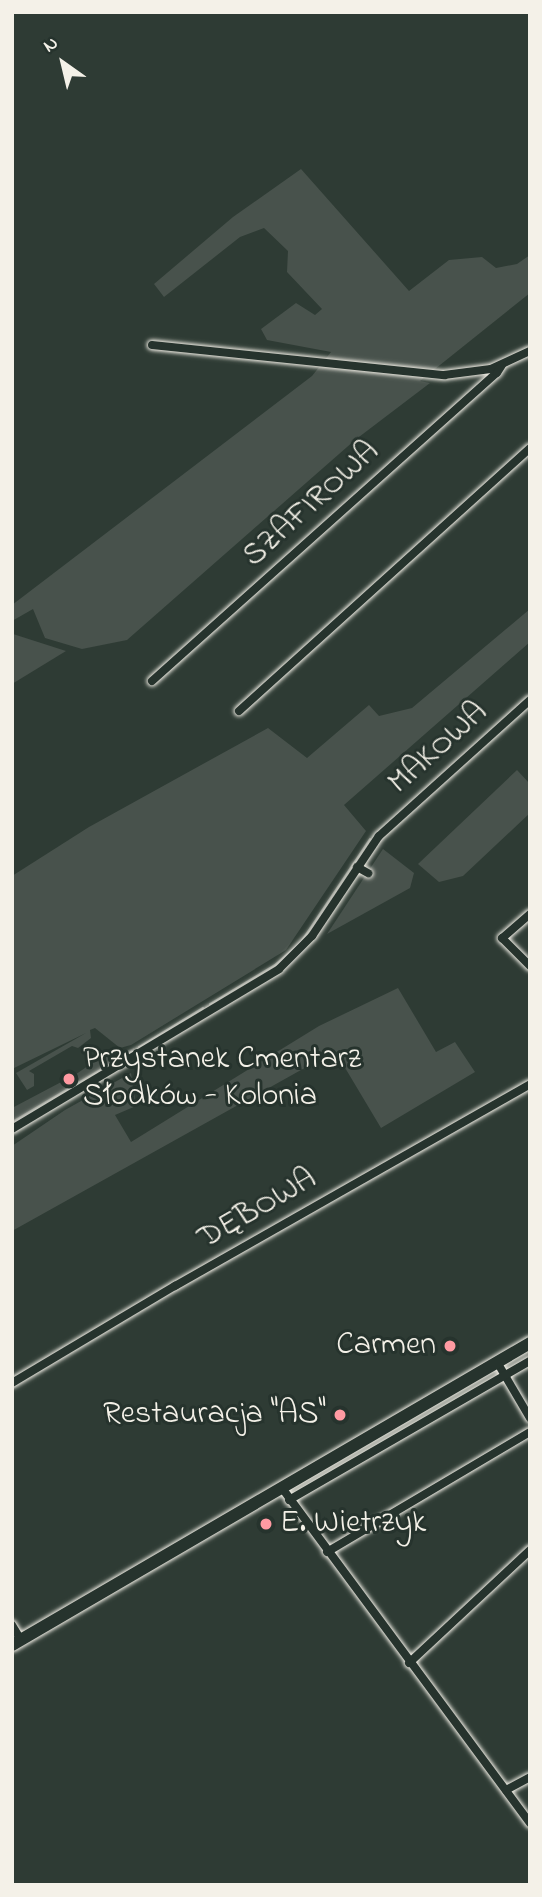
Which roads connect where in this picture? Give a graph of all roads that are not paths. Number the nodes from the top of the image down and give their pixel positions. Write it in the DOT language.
graph roads {
  1 [pos="152,345"];
  2 [pos="530,351"];
  3 [pos="502,365"];
  4 [pos="530,447"];
  5 [pos="152,681"];
  6 [pos="530,700"];
  7 [pos="239,711"];
  8 [pos="357,867"];
  9 [pos="368,873"];
  10 [pos="530,914"];
  11 [pos="530,967"];
  12 [pos="530,1084"];
  13 [pos="12,1129"];
  14 [pos="530,1343"];
  15 [pos="530,1360"];
  16 [pos="497,1362"];
  17 [pos="505,1375"];
  18 [pos="12,1383"];
  19 [pos="530,1418"];
  20 [pos="530,1432"];
  21 [pos="282,1488"];
  22 [pos="289,1500"];
  23 [pos="530,1550"];
  24 [pos="327,1552"];
  25 [pos="12,1625"];
  26 [pos="17,1642"];
  27 [pos="409,1663"];
  28 [pos="530,1777"];
  29 [pos="506,1790"];
  30 [pos="530,1823"];
  1 -- 3 [label="street"];
  2 -- 3 [label="street"];
  3 -- 5 [label="street, SZAFIROWA"];
  4 -- 7 [label="street"];
  6 -- 8 [label="street, MAKOWA"];
  8 -- 9 [label="street"];
  8 -- 13 [label="street, MAKOWA"];
  10 -- 11 [label="street"];
  12 -- 18 [label="street, DĘBOWA"];
  14 -- 16 [label="main road"];
  15 -- 17 [label="street"];
  16 -- 17 [label="street"];
  16 -- 21 [label="main road"];
  17 -- 19 [label="street"];
  17 -- 22 [label="street"];
  20 -- 24 [label="street"];
  21 -- 22 [label="street"];
  21 -- 26 [label="main road"];
  22 -- 24 [label="street"];
  23 -- 27 [label="street"];
  24 -- 27 [label="street"];
  25 -- 26 [label="street"];
  27 -- 29 [label="street"];
  28 -- 29 [label="street"];
  29 -- 30 [label="street"];
}
